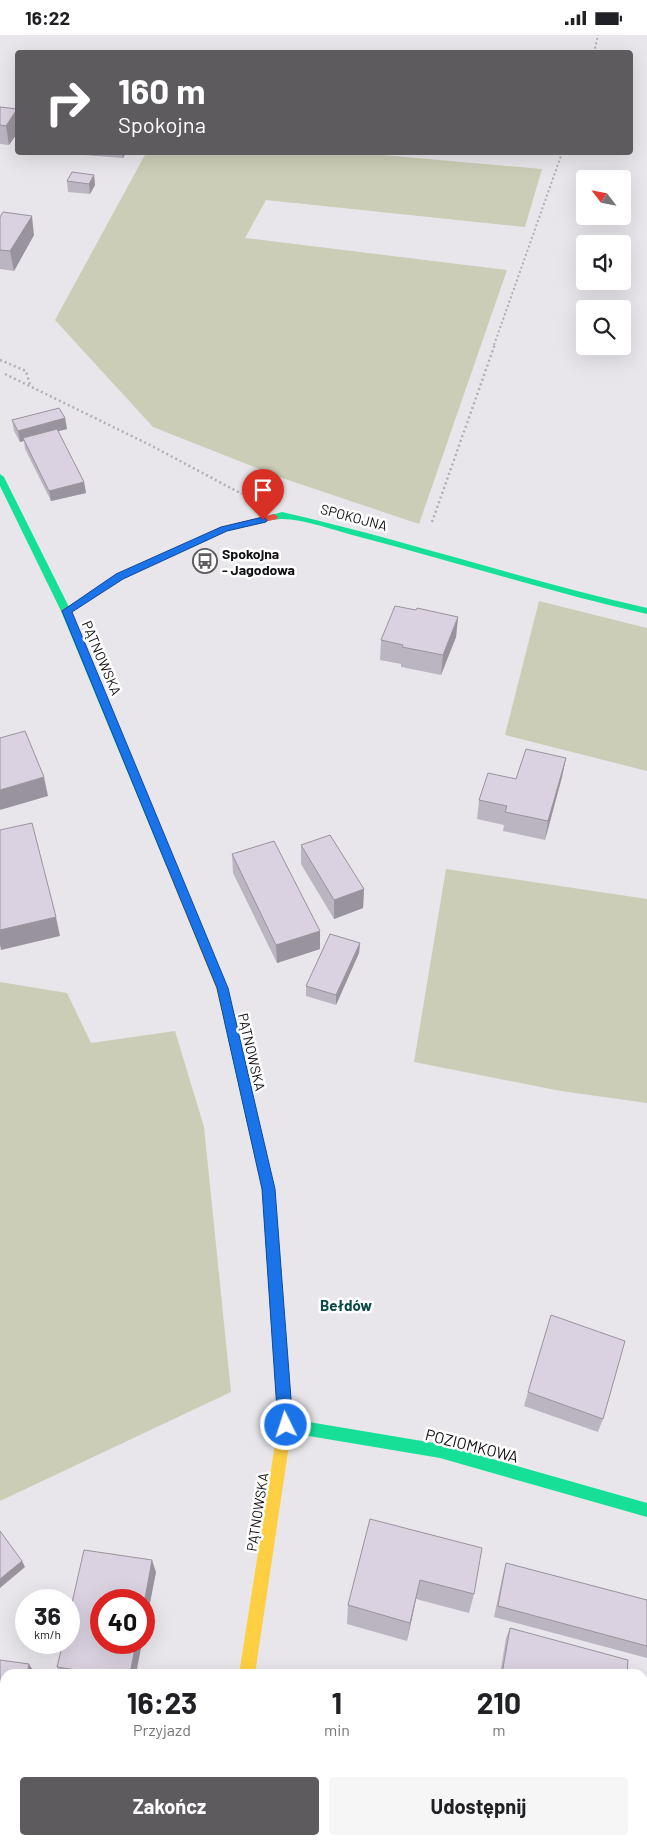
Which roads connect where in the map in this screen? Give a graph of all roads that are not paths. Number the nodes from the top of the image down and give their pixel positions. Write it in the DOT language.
graph roads {
  1 [pos="0,477"];
  2 [pos="66,611"];
  3 [pos="647,611"];
  4 [pos="286,1425"];
  5 [pos="647,1510"];
  6 [pos="248,1669"];
  1 -- 2 [label="street, PĄTNOWSKA"];
  2 -- 3 [label="street, SPOKOJNA"];
  2 -- 4 [label="street, PĄTNOWSKA"];
  4 -- 5 [label="street, POZIOMKOWA"];
  4 -- 6 [label="street, PĄTNOWSKA"];
}
